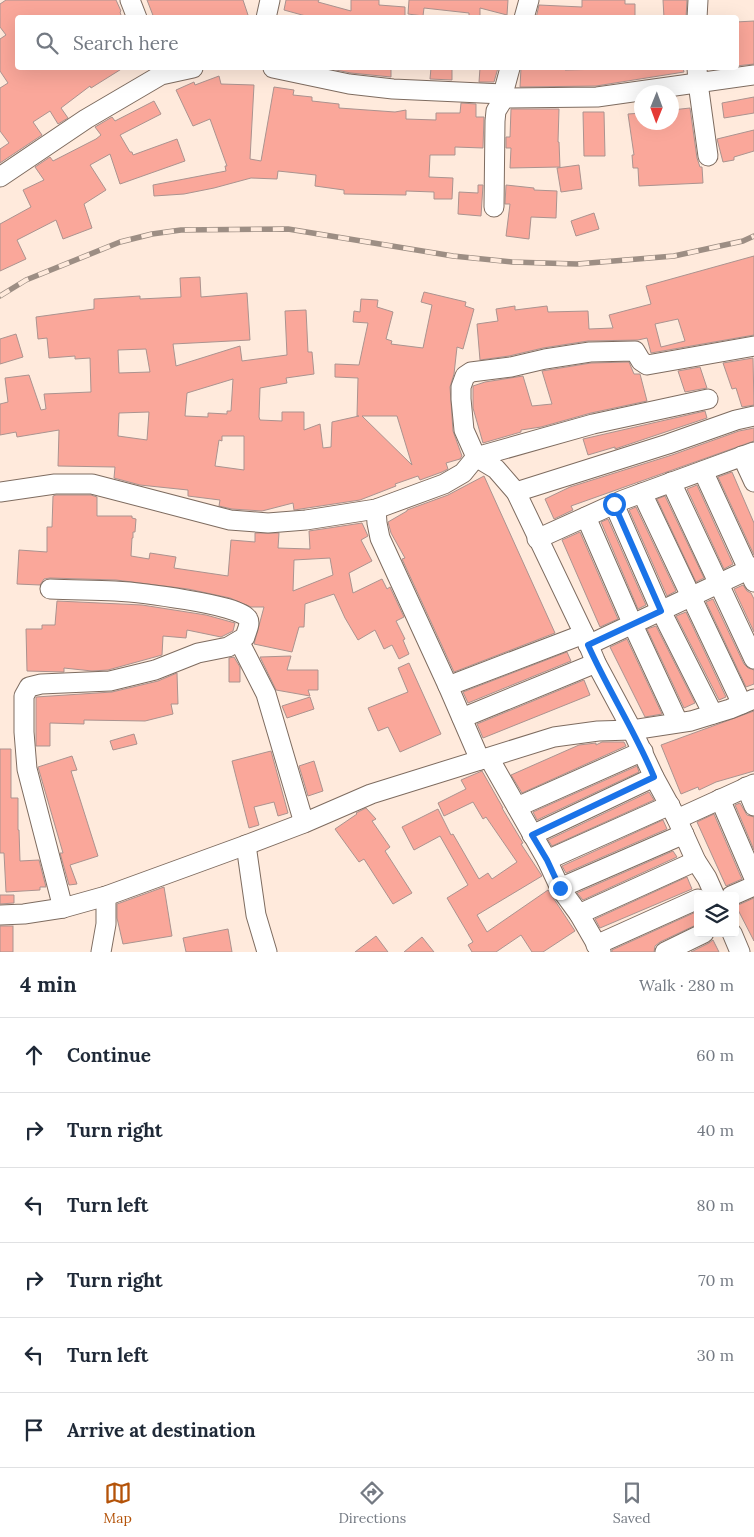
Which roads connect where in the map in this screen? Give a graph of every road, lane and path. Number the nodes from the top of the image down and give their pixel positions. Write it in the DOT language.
graph roads {
  1 [pos="130,0"];
  2 [pos="270,0"];
  3 [pos="529,0"];
  4 [pos="698,0"];
  5 [pos="136,15"];
  6 [pos="267,15"];
  7 [pos="525,15"];
  8 [pos="697,15"];
  9 [pos="282,70"];
  10 [pos="510,70"];
  11 [pos="160,71"];
  12 [pos="698,75"];
  13 [pos="754,75"];
  14 [pos="504,96"];
  15 [pos="708,156"];
  16 [pos="0,177"];
  17 [pos="494,207"];
  18 [pos="754,346"];
  19 [pos="708,399"];
  20 [pos="754,416"];
  21 [pos="748,454"];
  22 [pos="476,457"];
  23 [pos="703,471"];
  24 [pos="671,482"];
  25 [pos="754,482"];
  26 [pos="0,492"];
  27 [pos="516,492"];
  28 [pos="642,493"];
  29 [pos="614,504"];
  30 [pos="376,509"];
  31 [pos="586,517"];
  32 [pos="537,538"];
  33 [pos="752,573"];
  34 [pos="720,584"];
  35 [pos="50,589"];
  36 [pos="690,598"];
  37 [pos="661,611"];
  38 [pos="633,625"];
  39 [pos="586,640"];
  40 [pos="238,641"];
  41 [pos="754,659"];
  42 [pos="596,663"];
  43 [pos="448,686"];
  44 [pos="748,702"];
  45 [pos="713,714"];
  46 [pos="462,718"];
  47 [pos="678,722"];
  48 [pos="632,730"];
  49 [pos="643,751"];
  50 [pos="484,759"];
  51 [pos="654,777"];
  52 [pos="750,786"];
  53 [pos="720,799"];
  54 [pos="754,806"];
  55 [pos="517,807"];
  56 [pos="677,820"];
  57 [pos="304,822"];
  58 [pos="532,835"];
  59 [pos="246,845"];
  60 [pos="547,860"];
  61 [pos="696,861"];
  62 [pos="754,878"];
  63 [pos="754,886"];
  64 [pos="560,888"];
  65 [pos="712,892"];
  66 [pos="729,892"];
  67 [pos="106,896"];
  68 [pos="694,905"];
  69 [pos="63,908"];
  70 [pos="0,914"];
  71 [pos="579,914"];
  72 [pos="696,937"];
  73 [pos="598,948"];
  74 [pos="101,952"];
  75 [pos="267,952"];
  76 [pos="665,952"];
  1 -- 5 [label="street"];
  2 -- 6 [label="street"];
  3 -- 7 [label="street"];
  4 -- 8 [label="street"];
  9 -- 14 [label="street"];
  10 -- 14 [label="street"];
  11 -- 16 [label="street"];
  12 -- 13 [label="street"];
  12 -- 14 [label="street"];
  12 -- 15 [label="street"];
  14 -- 17 [label="street"];
  18 -- 22 [label="street"];
  19 -- 22 [label="street"];
  20 -- 27 [label="street"];
  21 -- 23 [label="street"];
  21 -- 25 [label="street"];
  22 -- 27 [label="street"];
  22 -- 30 [label="street"];
  23 -- 24 [label="street"];
  23 -- 33 [label="street"];
  24 -- 28 [label="street"];
  24 -- 34 [label="street"];
  26 -- 30 [label="street"];
  27 -- 32 [label="street"];
  28 -- 29 [label="street"];
  28 -- 36 [label="street"];
  29 -- 31 [label="street"];
  29 -- 37 [label="street"];
  30 -- 43 [label="street"];
  31 -- 32 [label="street"];
  31 -- 38 [label="street"];
  32 -- 39 [label="street"];
  33 -- 34 [label="street"];
  34 -- 36 [label="street"];
  34 -- 41 [label="street"];
  35 -- 40 [label="street"];
  36 -- 37 [label="street"];
  36 -- 44 [label="street"];
  37 -- 38 [label="street"];
  37 -- 45 [label="street"];
  38 -- 39 [label="street"];
  38 -- 47 [label="street"];
  39 -- 42 [label="street"];
  39 -- 43 [label="street"];
  40 -- 57 [label="street"];
  40 -- 69 [label="street"];
  42 -- 46 [label="street"];
  42 -- 48 [label="street"];
  43 -- 46 [label="street"];
  44 -- 45 [label="street"];
  45 -- 47 [label="street"];
  46 -- 50 [label="street"];
  47 -- 48 [label="street"];
  48 -- 49 [label="street"];
  48 -- 50 [label="street"];
  49 -- 51 [label="street"];
  49 -- 55 [label="street"];
  50 -- 55 [label="street"];
  50 -- 57 [label="street"];
  51 -- 56 [label="street"];
  51 -- 58 [label="street"];
  52 -- 53 [label="street"];
  52 -- 54 [label="street"];
  53 -- 56 [label="street"];
  53 -- 62 [label="street"];
  55 -- 58 [label="street"];
  56 -- 60 [label="street"];
  56 -- 61 [label="street"];
  56 -- 64 [label="street"];
  57 -- 59 [label="street"];
  58 -- 60 [label="street"];
  59 -- 67 [label="street"];
  59 -- 75 [label="street"];
  60 -- 64 [label="street"];
  61 -- 65 [label="street"];
  61 -- 71 [label="street"];
  63 -- 66 [label="street"];
  64 -- 71 [label="street"];
  67 -- 69 [label="street"];
  67 -- 74 [label="street"];
  68 -- 73 [label="street"];
  69 -- 70 [label="street"];
  71 -- 73 [label="street"];
  72 -- 76 [label="street"];
}
